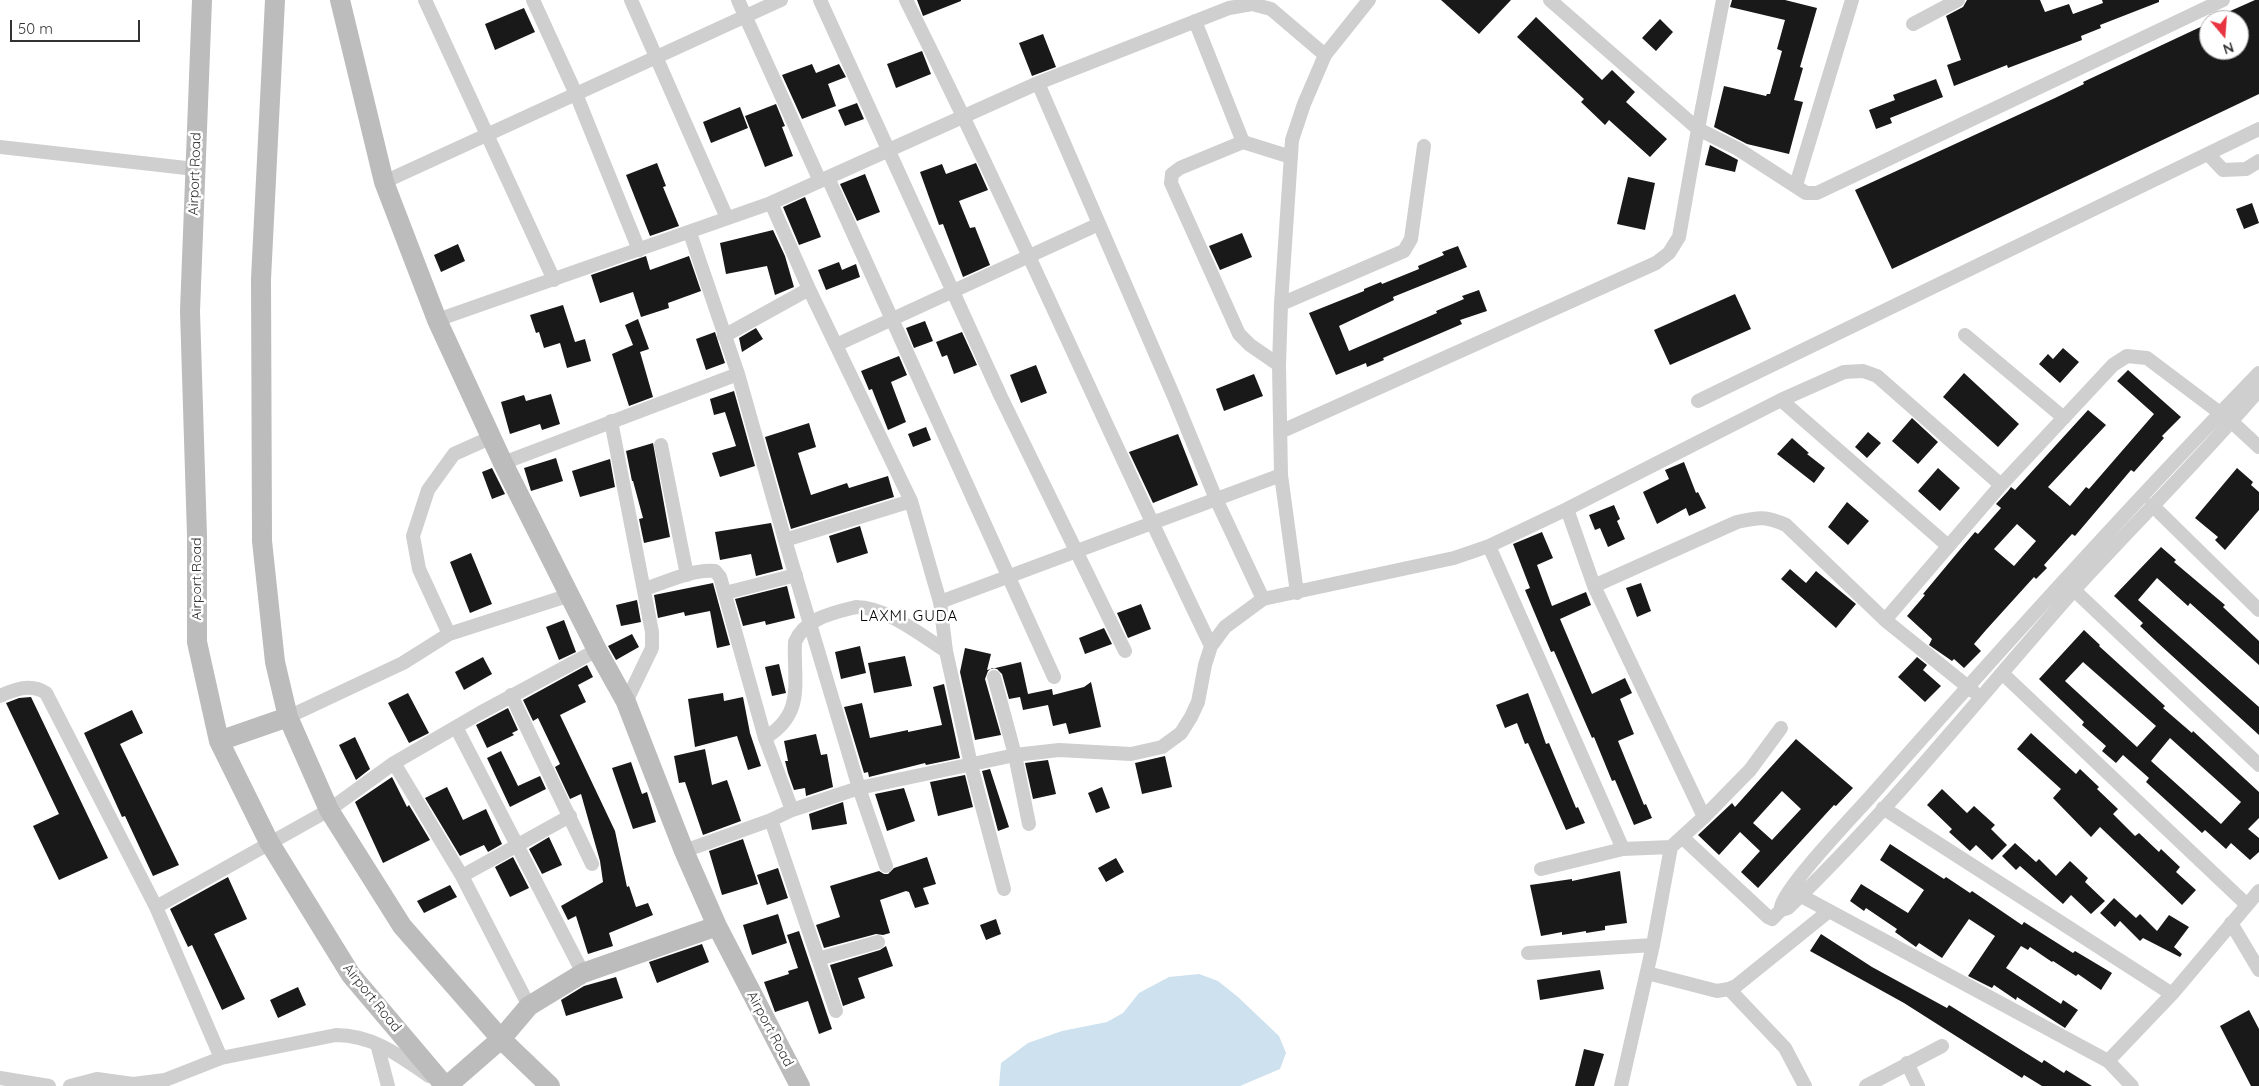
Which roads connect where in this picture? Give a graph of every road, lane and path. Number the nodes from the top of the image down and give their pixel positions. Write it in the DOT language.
graph roads {
  1 [pos="202,0"];
  2 [pos="275,0"];
  3 [pos="340,0"];
  4 [pos="424,0"];
  5 [pos="533,0"];
  6 [pos="631,0"];
  7 [pos="738,0"];
  8 [pos="782,0"];
  9 [pos="820,0"];
  10 [pos="906,0"];
  11 [pos="1369,0"];
  12 [pos="1550,0"];
  13 [pos="1723,0"];
  14 [pos="1852,0"];
  15 [pos="1958,0"];
  16 [pos="2223,0"];
  17 [pos="745,17"];
  18 [pos="1195,21"];
  19 [pos="1913,24"];
  20 [pos="1325,55"];
  21 [pos="656,58"];
  22 [pos="1038,83"];
  23 [pos="576,94"];
  24 [pos="964,116"];
  25 [pos="1698,129"];
  26 [pos="2259,129"];
  27 [pos="487,135"];
  28 [pos="1243,142"];
  29 [pos="1424,146"];
  30 [pos="0,147"];
  31 [pos="889,152"];
  32 [pos="2208,154"];
  33 [pos="1291,157"];
  34 [pos="2259,161"];
  35 [pos="195,169"];
  36 [pos="824,180"];
  37 [pos="384,182"];
  38 [pos="1796,184"];
  39 [pos="771,203"];
  40 [pos="727,218"];
  41 [pos="1099,224"];
  42 [pos="690,233"];
  43 [pos="639,250"];
  44 [pos="1029,256"];
  45 [pos="554,280"];
  46 [pos="809,289"];
  47 [pos="952,291"];
  48 [pos="1281,304"];
  49 [pos="892,318"];
  50 [pos="437,320"];
  51 [pos="1965,335"];
  52 [pos="724,336"];
  53 [pos="836,345"];
  54 [pos="1279,365"];
  55 [pos="2259,373"];
  56 [pos="738,374"];
  57 [pos="2259,390"];
  58 [pos="1781,400"];
  59 [pos="1698,402"];
  60 [pos="2220,413"];
  61 [pos="2064,418"];
  62 [pos="611,421"];
  63 [pos="2232,422"];
  64 [pos="1280,432"];
  65 [pos="492,437"];
  66 [pos="661,445"];
  67 [pos="2259,447"];
  68 [pos="503,463"];
  69 [pos="1281,475"];
  70 [pos="2001,485"];
  71 [pos="1216,499"];
  72 [pos="911,501"];
  73 [pos="2152,505"];
  74 [pos="1567,509"];
  75 [pos="1152,525"];
  76 [pos="785,540"];
  77 [pos="1948,545"];
  78 [pos="1489,546"];
  79 [pos="1076,553"];
  80 [pos="687,575"];
  81 [pos="796,575"];
  82 [pos="1010,577"];
  83 [pos="1594,586"];
  84 [pos="645,589"];
  85 [pos="2074,590"];
  86 [pos="725,593"];
  87 [pos="1298,593"];
  88 [pos="570,595"];
  89 [pos="1263,600"];
  90 [pos="940,602"];
  91 [pos="2259,610"];
  92 [pos="1885,620"];
  93 [pos="810,622"];
  94 [pos="449,634"];
  95 [pos="1211,646"];
  96 [pos="597,650"];
  97 [pos="946,650"];
  98 [pos="1125,651"];
  99 [pos="2002,673"];
  100 [pos="994,677"];
  101 [pos="1054,677"];
  102 [pos="1967,687"];
  103 [pos="511,695"];
  104 [pos="0,696"];
  105 [pos="1981,698"];
  106 [pos="626,702"];
  107 [pos="288,717"];
  108 [pos="456,727"];
  109 [pos="1781,728"];
  110 [pos="765,738"];
  111 [pos="219,741"];
  112 [pos="1015,755"];
  113 [pos="394,764"];
  114 [pos="971,765"];
  115 [pos="2259,765"];
  116 [pos="860,788"];
  117 [pos="1883,808"];
  118 [pos="329,810"];
  119 [pos="792,810"];
  120 [pos="570,816"];
  121 [pos="1704,817"];
  122 [pos="771,820"];
  123 [pos="1028,824"];
  124 [pos="1682,837"];
  125 [pos="269,842"];
  126 [pos="517,846"];
  127 [pos="1671,847"];
  128 [pos="1623,849"];
  129 [pos="684,851"];
  130 [pos="592,864"];
  131 [pos="886,866"];
  132 [pos="1541,869"];
  133 [pos="462,876"];
  134 [pos="1004,889"];
  135 [pos="2259,891"];
  136 [pos="1796,893"];
  137 [pos="2246,904"];
  138 [pos="156,907"];
  139 [pos="1829,911"];
  140 [pos="2231,923"];
  141 [pos="716,926"];
  142 [pos="878,942"];
  143 [pos="1653,945"];
  144 [pos="1528,953"];
  145 [pos="818,960"];
  146 [pos="2259,970"];
  147 [pos="583,973"];
  148 [pos="1647,973"];
  149 [pos="1729,989"];
  150 [pos="2172,994"];
  151 [pos="529,1006"];
  152 [pos="836,1011"];
  153 [pos="501,1039"];
  154 [pos="378,1044"];
  155 [pos="1942,1046"];
  156 [pos="221,1058"];
  157 [pos="2108,1061"];
  158 [pos="1907,1063"];
  159 [pos="0,1078"];
  160 [pos="49,1086"];
  161 [pos="70,1086"];
  162 [pos="388,1086"];
  163 [pos="445,1086"];
  164 [pos="550,1086"];
  165 [pos="800,1086"];
  166 [pos="1622,1086"];
  167 [pos="1806,1086"];
  168 [pos="1866,1086"];
  169 [pos="1918,1086"];
  170 [pos="2132,1086"];
  1 -- 35 [label="main road, Airport Road"];
  2 -- 107 [label="main road"];
  3 -- 37 [label="main road, Airport Road"];
  4 -- 27 [label="street"];
  5 -- 23 [label="street"];
  6 -- 21 [label="street"];
  7 -- 17 [label="street"];
  8 -- 17 [label="street"];
  9 -- 31 [label="street"];
  10 -- 24 [label="street"];
  11 -- 20 [label="street"];
  12 -- 25 [label="street"];
  13 -- 25 [label="street"];
  14 -- 38 [label="street"];
  15 -- 19 [label="street"];
  16 -- 38 [label="street"];
  17 -- 21 [label="street"];
  17 -- 36 [label="street"];
  18 -- 20 [label="street"];
  18 -- 22 [label="street"];
  18 -- 28 [label="street"];
  20 -- 33 [label="street"];
  21 -- 23 [label="street"];
  21 -- 40 [label="street"];
  22 -- 24 [label="street"];
  22 -- 41 [label="street"];
  23 -- 27 [label="street"];
  23 -- 43 [label="street"];
  24 -- 31 [label="street"];
  24 -- 44 [label="street"];
  25 -- 38 [label="street"];
  25 -- 64 [label="street"];
  26 -- 32 [label="street"];
  27 -- 37 [label="street"];
  27 -- 45 [label="street"];
  28 -- 33 [label="street"];
  28 -- 54 [label="street"];
  29 -- 48 [label="street"];
  30 -- 35 [label="street"];
  31 -- 36 [label="street"];
  31 -- 47 [label="street"];
  32 -- 34 [label="street"];
  32 -- 59 [label="street"];
  33 -- 48 [label="street"];
  35 -- 111 [label="main road, Airport Road"];
  36 -- 39 [label="street"];
  36 -- 49 [label="street"];
  37 -- 50 [label="main road, Airport Road"];
  39 -- 40 [label="street"];
  39 -- 46 [label="street"];
  40 -- 42 [label="street"];
  41 -- 44 [label="street"];
  41 -- 71 [label="street"];
  42 -- 43 [label="street"];
  42 -- 52 [label="street"];
  43 -- 45 [label="street"];
  44 -- 47 [label="street"];
  44 -- 75 [label="street"];
  45 -- 50 [label="street"];
  46 -- 52 [label="street"];
  46 -- 53 [label="street"];
  47 -- 49 [label="street"];
  47 -- 79 [label="street"];
  48 -- 54 [label="street"];
  49 -- 53 [label="street"];
  49 -- 82 [label="street"];
  50 -- 65 [label="main road, Airport Road"];
  51 -- 61 [label="street"];
  52 -- 56 [label="street"];
  53 -- 72 [label="street"];
  54 -- 64 [label="street"];
  55 -- 60 [label="street"];
  56 -- 62 [label="street"];
  56 -- 76 [label="street"];
  57 -- 63 [label="street"];
  58 -- 70 [label="street"];
  58 -- 74 [label="street"];
  58 -- 77 [label="street"];
  60 -- 61 [label="street"];
  60 -- 63 [label="street"];
  60 -- 102 [label="street"];
  61 -- 70 [label="street"];
  62 -- 68 [label="street"];
  62 -- 84 [label="street"];
  63 -- 67 [label="street"];
  63 -- 73 [label="street"];
  64 -- 69 [label="street"];
  65 -- 68 [label="main road, Airport Road"];
  65 -- 94 [label="street"];
  66 -- 80 [label="street"];
  68 -- 88 [label="main road, Airport Road"];
  69 -- 71 [label="street"];
  69 -- 87 [label="street"];
  70 -- 77 [label="street"];
  71 -- 75 [label="street"];
  71 -- 89 [label="street"];
  72 -- 76 [label="street"];
  72 -- 90 [label="street"];
  73 -- 85 [label="street"];
  73 -- 91 [label="street"];
  74 -- 78 [label="street"];
  74 -- 83 [label="street"];
  75 -- 79 [label="street"];
  75 -- 95 [label="street"];
  76 -- 81 [label="street"];
  77 -- 92 [label="street"];
  78 -- 87 [label="street"];
  78 -- 128 [label="street"];
  79 -- 82 [label="street"];
  79 -- 98 [label="street"];
  80 -- 84 [label="street"];
  80 -- 86 [label="street"];
  81 -- 86 [label="street"];
  81 -- 93 [label="street"];
  82 -- 90 [label="street"];
  82 -- 101 [label="street"];
  83 -- 92 [label="street"];
  83 -- 121 [label="street"];
  84 -- 106 [label="street"];
  85 -- 99 [label="street"];
  85 -- 115 [label="street"];
  86 -- 110 [label="street"];
  87 -- 89 [label="street"];
  88 -- 94 [label="street"];
  88 -- 96 [label="main road, Airport Road"];
  89 -- 95 [label="street"];
  90 -- 97 [label="street"];
  92 -- 102 [label="street"];
  93 -- 97 [label="street"];
  93 -- 110 [label="street"];
  93 -- 116 [label="street"];
  94 -- 107 [label="street"];
  95 -- 112 [label="street"];
  96 -- 103 [label="street"];
  96 -- 106 [label="main road, Airport Road"];
  97 -- 114 [label="street"];
  99 -- 105 [label="street"];
  99 -- 137 [label="street"];
  100 -- 112 [label="street"];
  102 -- 105 [label="street"];
  102 -- 136 [label="street"];
  103 -- 108 [label="street"];
  103 -- 120 [label="street"];
  104 -- 138 [label="street"];
  105 -- 117 [label="street"];
  106 -- 129 [label="main road, Airport Road"];
  107 -- 111 [label="main road"];
  107 -- 118 [label="main road"];
  108 -- 113 [label="street"];
  108 -- 126 [label="street"];
  109 -- 121 [label="street"];
  110 -- 119 [label="street"];
  111 -- 125 [label="main road, Airport Road"];
  112 -- 114 [label="street"];
  112 -- 123 [label="street"];
  113 -- 118 [label="street"];
  113 -- 133 [label="street"];
  114 -- 116 [label="street"];
  114 -- 134 [label="street"];
  116 -- 119 [label="street"];
  116 -- 131 [label="street"];
  117 -- 136 [label="street"];
  117 -- 150 [label="street"];
  118 -- 125 [label="street"];
  118 -- 153 [label="main road"];
  119 -- 122 [label="street"];
  120 -- 126 [label="street"];
  120 -- 130 [label="street"];
  121 -- 124 [label="street"];
  122 -- 129 [label="street"];
  122 -- 145 [label="street"];
  124 -- 127 [label="street"];
  124 -- 136 [label="street"];
  125 -- 138 [label="street"];
  125 -- 163 [label="main road, Airport Road"];
  126 -- 133 [label="street"];
  126 -- 147 [label="street"];
  127 -- 128 [label="street"];
  127 -- 143 [label="street"];
  128 -- 132 [label="street"];
  129 -- 141 [label="main road, Airport Road"];
  133 -- 151 [label="street"];
  135 -- 137 [label="street"];
  136 -- 139 [label="street"];
  137 -- 140 [label="street"];
  138 -- 156 [label="street"];
  139 -- 149 [label="street"];
  139 -- 157 [label="street"];
  140 -- 146 [label="street"];
  140 -- 150 [label="street"];
  141 -- 147 [label="main road"];
  141 -- 165 [label="main road, Airport Road"];
  142 -- 145 [label="street"];
  143 -- 144 [label="street"];
  143 -- 148 [label="street"];
  145 -- 152 [label="street"];
  147 -- 151 [label="main road"];
  148 -- 149 [label="street"];
  148 -- 166 [label="street"];
  149 -- 167 [label="street"];
  150 -- 157 [label="street"];
  151 -- 153 [label="main road"];
  153 -- 163 [label="main road"];
  153 -- 164 [label="main road"];
  154 -- 156 [label="street"];
  154 -- 162 [label="street"];
  154 -- 163 [label="street"];
  155 -- 158 [label="street"];
  156 -- 161 [label="street"];
  157 -- 170 [label="street"];
  158 -- 168 [label="street"];
  158 -- 169 [label="street"];
  159 -- 160 [label="street"];
}
